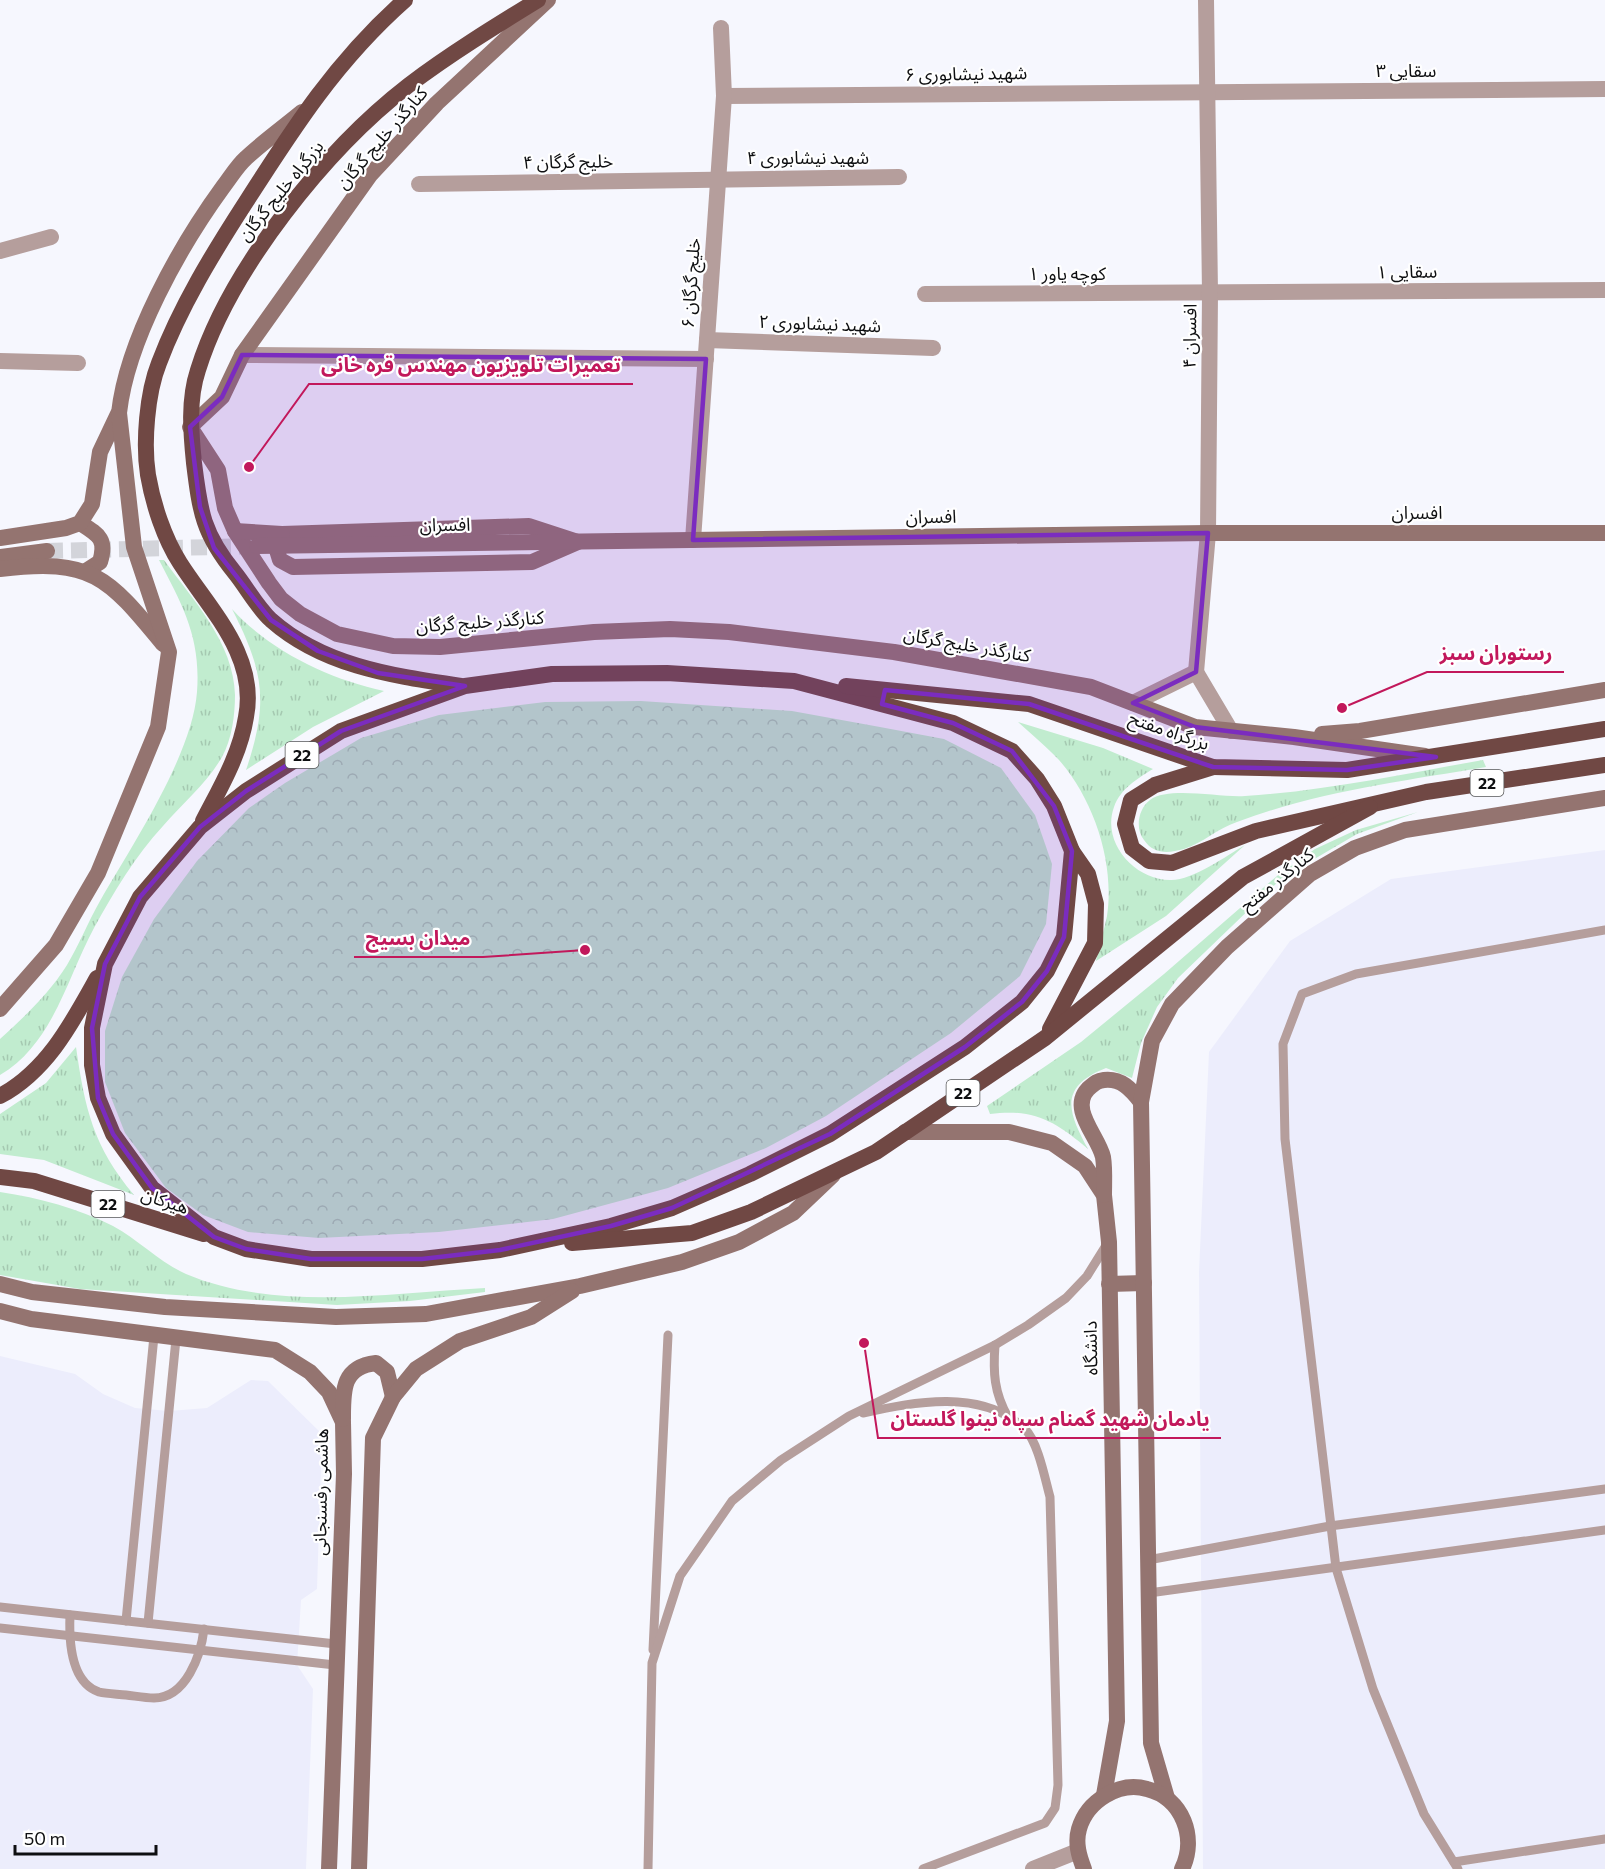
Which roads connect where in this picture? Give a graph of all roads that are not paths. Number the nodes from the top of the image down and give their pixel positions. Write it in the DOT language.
graph roads {
  1 [pos="405,0"];
  2 [pos="538,0"];
  3 [pos="548,0"];
  4 [pos="1206,0"];
  5 [pos="721,28"];
  6 [pos="1605,89"];
  7 [pos="1208,91"];
  8 [pos="724,96"];
  9 [pos="303,112"];
  10 [pos="899,177"];
  11 [pos="718,178"];
  12 [pos="419,184"];
  13 [pos="51,237"];
  14 [pos="0,251"];
  15 [pos="1605,290"];
  16 [pos="1210,293"];
  17 [pos="925,294"];
  18 [pos="707,340"];
  19 [pos="933,348"];
  20 [pos="242,355"];
  21 [pos="706,359"];
  22 [pos="0,361"];
  23 [pos="78,363"];
  24 [pos="119,413"];
  25 [pos="190,428"];
  26 [pos="80,523"];
  27 [pos="235,531"];
  28 [pos="1208,533"];
  29 [pos="1605,533"];
  30 [pos="0,538"];
  31 [pos="693,540"];
  32 [pos="279,541"];
  33 [pos="257,546"];
  34 [pos="47,551"];
  35 [pos="0,557"];
  36 [pos="0,569"];
  37 [pos="86,571"];
  38 [pos="170,652"];
  39 [pos="1196,672"];
  40 [pos="794,681"];
  41 [pos="465,686"];
  42 [pos="1605,690"];
  43 [pos="1133,703"];
  44 [pos="1605,729"];
  45 [pos="1231,731"];
  46 [pos="1294,737"];
  47 [pos="1436,757"];
  48 [pos="1605,765"];
  49 [pos="1213,767"];
  50 [pos="1605,798"];
  51 [pos="1370,807"];
  52 [pos="200,827"];
  53 [pos="1072,851"];
  54 [pos="1605,930"];
  55 [pos="105,964"];
  56 [pos="0,1009"];
  57 [pos="1045,1038"];
  58 [pos="0,1096"];
  59 [pos="1141,1102"];
  60 [pos="905,1132"];
  61 [pos="834,1174"];
  62 [pos="0,1177"];
  63 [pos="1104,1195"];
  64 [pos="214,1237"];
  65 [pos="1109,1242"];
  66 [pos="500,1250"];
  67 [pos="1144,1283"];
  68 [pos="0,1284"];
  69 [pos="1109,1284"];
  70 [pos="580,1286"];
  71 [pos="0,1311"];
  72 [pos="668,1335"];
  73 [pos="154,1336"];
  74 [pos="176,1339"];
  75 [pos="995,1345"];
  76 [pos="393,1397"];
  77 [pos="849,1416"];
  78 [pos="1008,1419"];
  79 [pos="343,1422"];
  80 [pos="1605,1489"];
  81 [pos="1330,1526"];
  82 [pos="1605,1530"];
  83 [pos="1148,1560"];
  84 [pos="1336,1568"];
  85 [pos="1149,1593"];
  86 [pos="0,1607"];
  87 [pos="70,1615"];
  88 [pos="126,1621"];
  89 [pos="148,1623"];
  90 [pos="0,1629"];
  91 [pos="204,1629"];
  92 [pos="69,1636"];
  93 [pos="336,1644"];
  94 [pos="202,1650"];
  95 [pos="652,1663"];
  96 [pos="335,1665"];
  97 [pos="1104,1795"];
  98 [pos="1167,1798"];
  99 [pos="1605,1839"];
  100 [pos="1078,1851"];
  101 [pos="1456,1865"];
  102 [pos="329,1869"];
  103 [pos="359,1869"];
  104 [pos="648,1869"];
  105 [pos="923,1869"];
  106 [pos="1034,1869"];
  107 [pos="1056,1869"];
  108 [pos="1084,1869"];
  109 [pos="1182,1869"];
  1 -- 9 [label="highway, بزرگراه خلیج گرگان"];
  2 -- 25 [label="highway, بزرگراه خلیج گرگان"];
  3 -- 20 [label="main road, کنارگذر خلیج گرگان"];
  4 -- 7 [label="street, افسران ۴"];
  5 -- 8 [label="street, خلیج گرگان ۶"];
  6 -- 7 [label="street, سقایی ۳"];
  7 -- 8 [label="street, شهید نیشابوری ۶"];
  7 -- 16 [label="street, افسران ۴"];
  8 -- 11 [label="street, خلیج گرگان ۶"];
  9 -- 24 [label="main road"];
  9 -- 52 [label="highway, بزرگراه خلیج گرگان"];
  10 -- 11 [label="street, شهید نیشابوری ۴"];
  11 -- 12 [label="street, خلیج گرگان ۴"];
  11 -- 18 [label="street, خلیج گرگان ۶"];
  13 -- 14 [label="street"];
  15 -- 16 [label="street, سقایی ۱"];
  16 -- 17 [label="street, کوچه یاور ۱"];
  16 -- 28 [label="street, افسران ۴"];
  18 -- 19 [label="street, شهید نیشابوری ۲"];
  18 -- 21 [label="street, خلیج گرگان ۶"];
  20 -- 21 [label="street"];
  20 -- 25 [label="main road, کنارگذر خلیج گرگان"];
  21 -- 31 [label="street, خلیج گرگان ۶"];
  22 -- 23 [label="street"];
  24 -- 26 [label="main road"];
  24 -- 38 [label="main road"];
  25 -- 27 [label="main road, کنارگذر خلیج گرگان"];
  25 -- 41 [label="highway, بزرگراه خلیج گرگان"];
  26 -- 30 [label="main road"];
  26 -- 37 [label="main road"];
  27 -- 32 [label="main road"];
  27 -- 43 [label="main road, کنارگذر خلیج گرگان"];
  28 -- 29 [label="main road, افسران"];
  28 -- 31 [label="main road, افسران"];
  28 -- 39 [label="street, افسران ۴"];
  31 -- 32 [label="main road, افسران"];
  32 -- 33 [label="main road, افسران"];
  34 -- 35 [label="main road"];
  36 -- 37 [label="main road"];
  37 -- 38 [label="main road"];
  38 -- 56 [label="main road"];
  39 -- 43 [label="street"];
  39 -- 45 [label="street"];
  40 -- 41 [label="highway, 22"];
  40 -- 49 [label="highway, بزرگراه مفتح / 22"];
  40 -- 53 [label="highway, 22"];
  41 -- 52 [label="highway, 22"];
  42 -- 46 [label="main road"];
  43 -- 45 [label="main road, کنارگذر خلیج گرگان"];
  44 -- 47 [label="highway, بزرگراه مفتح / 22"];
  45 -- 46 [label="main road, کنارگذر خلیج گرگان"];
  46 -- 47 [label="main road"];
  47 -- 49 [label="highway, بزرگراه مفتح / 22"];
  48 -- 51 [label="highway, 22"];
  49 -- 51 [label="highway"];
  50 -- 59 [label="main road, کنارگذر مفتح"];
  51 -- 57 [label="highway, 22"];
  52 -- 55 [label="highway, 22"];
  53 -- 57 [label="highway"];
  53 -- 66 [label="highway, 22"];
  54 -- 81 [label="lane"];
  55 -- 58 [label="highway, 22"];
  55 -- 64 [label="highway, 22"];
  57 -- 60 [label="highway, 22"];
  59 -- 63 [label="main road"];
  59 -- 67 [label="main road"];
  60 -- 61 [label="highway, 22"];
  60 -- 63 [label="main road, دانشگاه"];
  61 -- 66 [label="highway, 22"];
  61 -- 70 [label="main road"];
  62 -- 64 [label="highway, هیرکان / 22"];
  63 -- 65 [label="main road, دانشگاه"];
  64 -- 66 [label="highway, 22"];
  65 -- 69 [label="main road, دانشگاه"];
  65 -- 75 [label="lane"];
  67 -- 69 [label="main road"];
  67 -- 83 [label="main road"];
  68 -- 70 [label="main road"];
  69 -- 97 [label="main road, دانشگاه"];
  70 -- 76 [label="main road"];
  71 -- 73 [label="main road, هاشمی رفسنجانی"];
  72 -- 95 [label="lane"];
  73 -- 74 [label="main road, هاشمی رفسنجانی"];
  73 -- 88 [label="lane"];
  74 -- 79 [label="main road, هاشمی رفسنجانی"];
  74 -- 89 [label="lane"];
  75 -- 77 [label="lane"];
  75 -- 78 [label="lane"];
  76 -- 79 [label="main road"];
  76 -- 103 [label="main road"];
  77 -- 78 [label="lane"];
  77 -- 95 [label="lane"];
  78 -- 105 [label="lane"];
  79 -- 93 [label="main road, هاشمی رفسنجانی"];
  80 -- 81 [label="lane"];
  81 -- 83 [label="lane"];
  81 -- 84 [label="lane"];
  82 -- 84 [label="lane"];
  83 -- 85 [label="main road"];
  84 -- 85 [label="lane"];
  84 -- 101 [label="lane"];
  85 -- 98 [label="main road"];
  86 -- 87 [label="lane"];
  87 -- 88 [label="lane"];
  87 -- 92 [label="lane"];
  88 -- 89 [label="lane"];
  89 -- 91 [label="lane"];
  90 -- 92 [label="lane"];
  91 -- 93 [label="lane"];
  91 -- 94 [label="lane"];
  92 -- 94 [label="lane"];
  92 -- 94 [label="lane"];
  93 -- 96 [label="main road, هاشمی رفسنجانی"];
  94 -- 96 [label="lane"];
  95 -- 104 [label="lane"];
  96 -- 102 [label="main road, هاشمی رفسنجانی"];
  97 -- 98 [label="main road"];
  97 -- 100 [label="main road"];
  98 -- 109 [label="main road"];
  99 -- 101 [label="lane"];
  100 -- 106 [label="street"];
  100 -- 107 [label="lane"];
  100 -- 108 [label="main road"];
}
